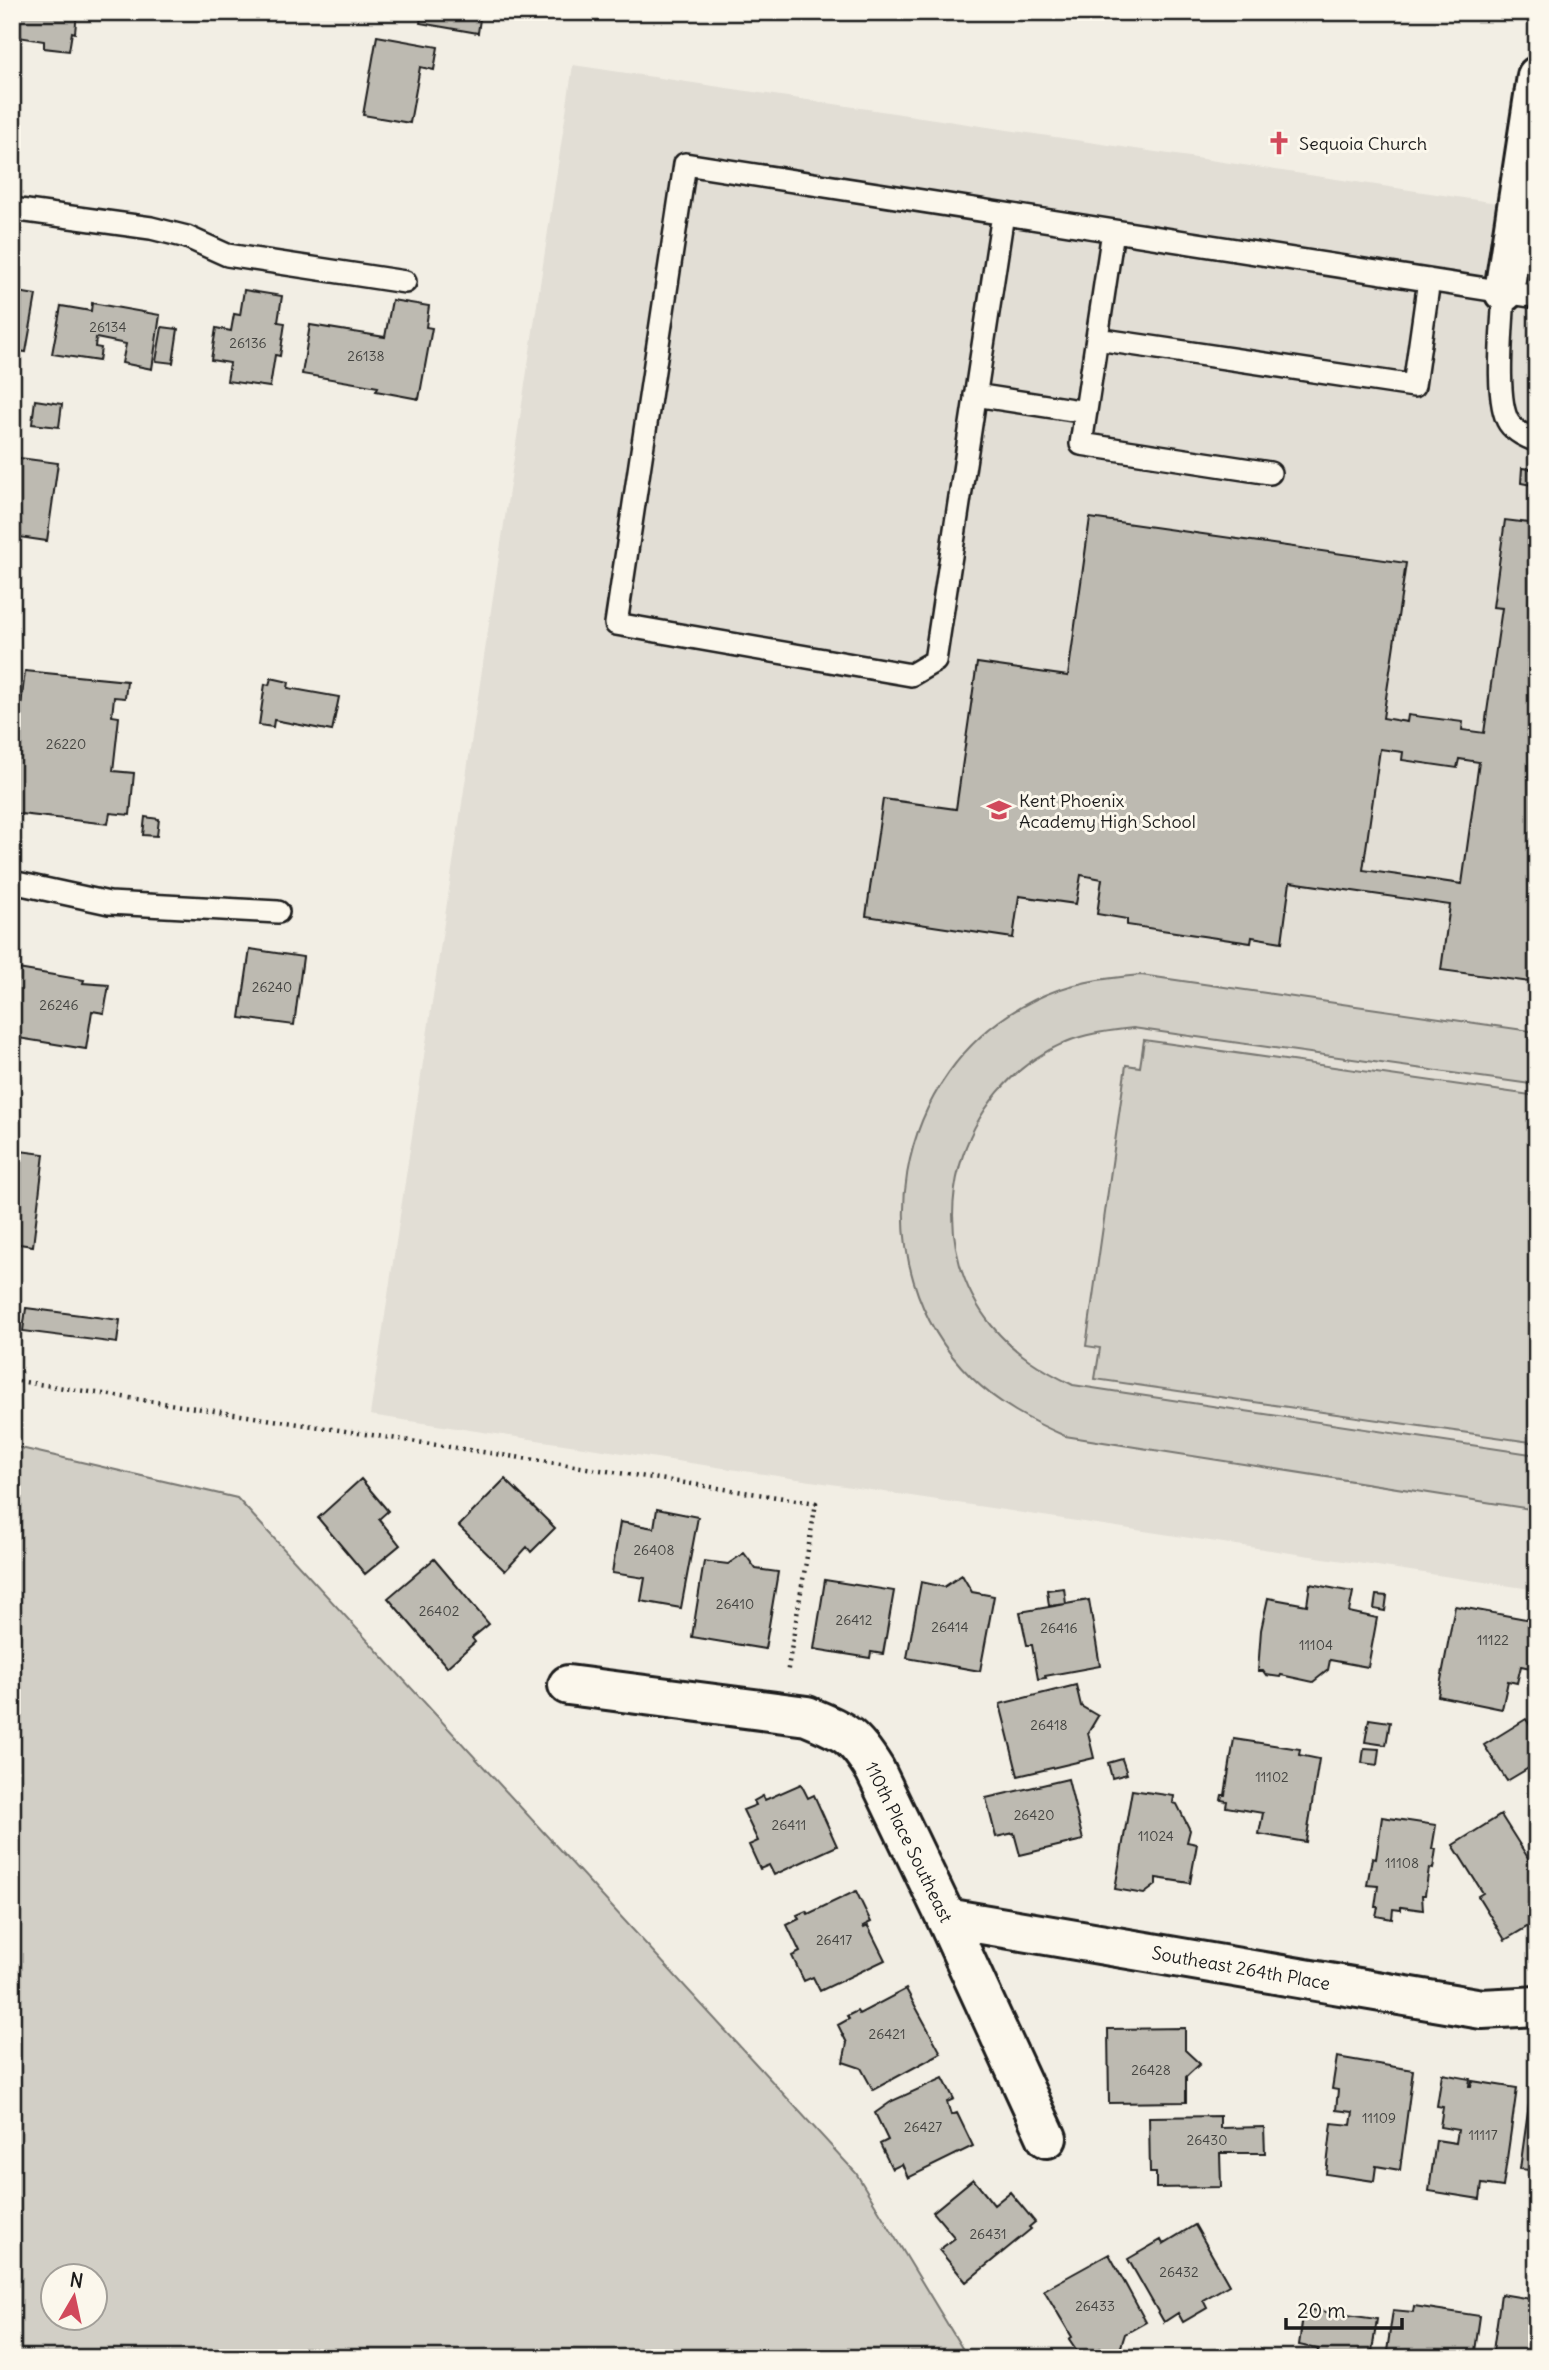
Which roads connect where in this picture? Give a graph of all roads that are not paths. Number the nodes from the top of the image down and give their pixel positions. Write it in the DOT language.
graph roads {
  1 [pos="1537,76"];
  2 [pos="12,209"];
  3 [pos="1003,214"];
  4 [pos="1113,231"];
  5 [pos="1429,280"];
  6 [pos="405,282"];
  7 [pos="1521,294"];
  8 [pos="1097,340"];
  9 [pos="975,395"];
  10 [pos="1086,412"];
  11 [pos="1537,441"];
  12 [pos="1270,474"];
  13 [pos="12,882"];
  14 [pos="278,912"];
  15 [pos="568,1685"];
  16 [pos="946,1918"];
  17 [pos="1537,2006"];
  18 [pos="1047,2138"];
  1 -- 7 [label="street"];
  2 -- 6 [label="lane"];
  3 -- 4 [label="lane"];
  3 -- 9 [label="lane"];
  3 -- 9 [label="lane"];
  4 -- 5 [label="lane"];
  4 -- 8 [label="lane"];
  5 -- 7 [label="lane"];
  5 -- 8 [label="lane"];
  7 -- 11 [label="lane"];
  8 -- 10 [label="lane"];
  9 -- 10 [label="lane"];
  10 -- 12 [label="lane"];
  13 -- 14 [label="lane"];
  15 -- 16 [label="street, 110th Place Southeast"];
  16 -- 17 [label="street, Southeast 264th Place"];
  16 -- 18 [label="street, 110th Place Southeast"];
}
